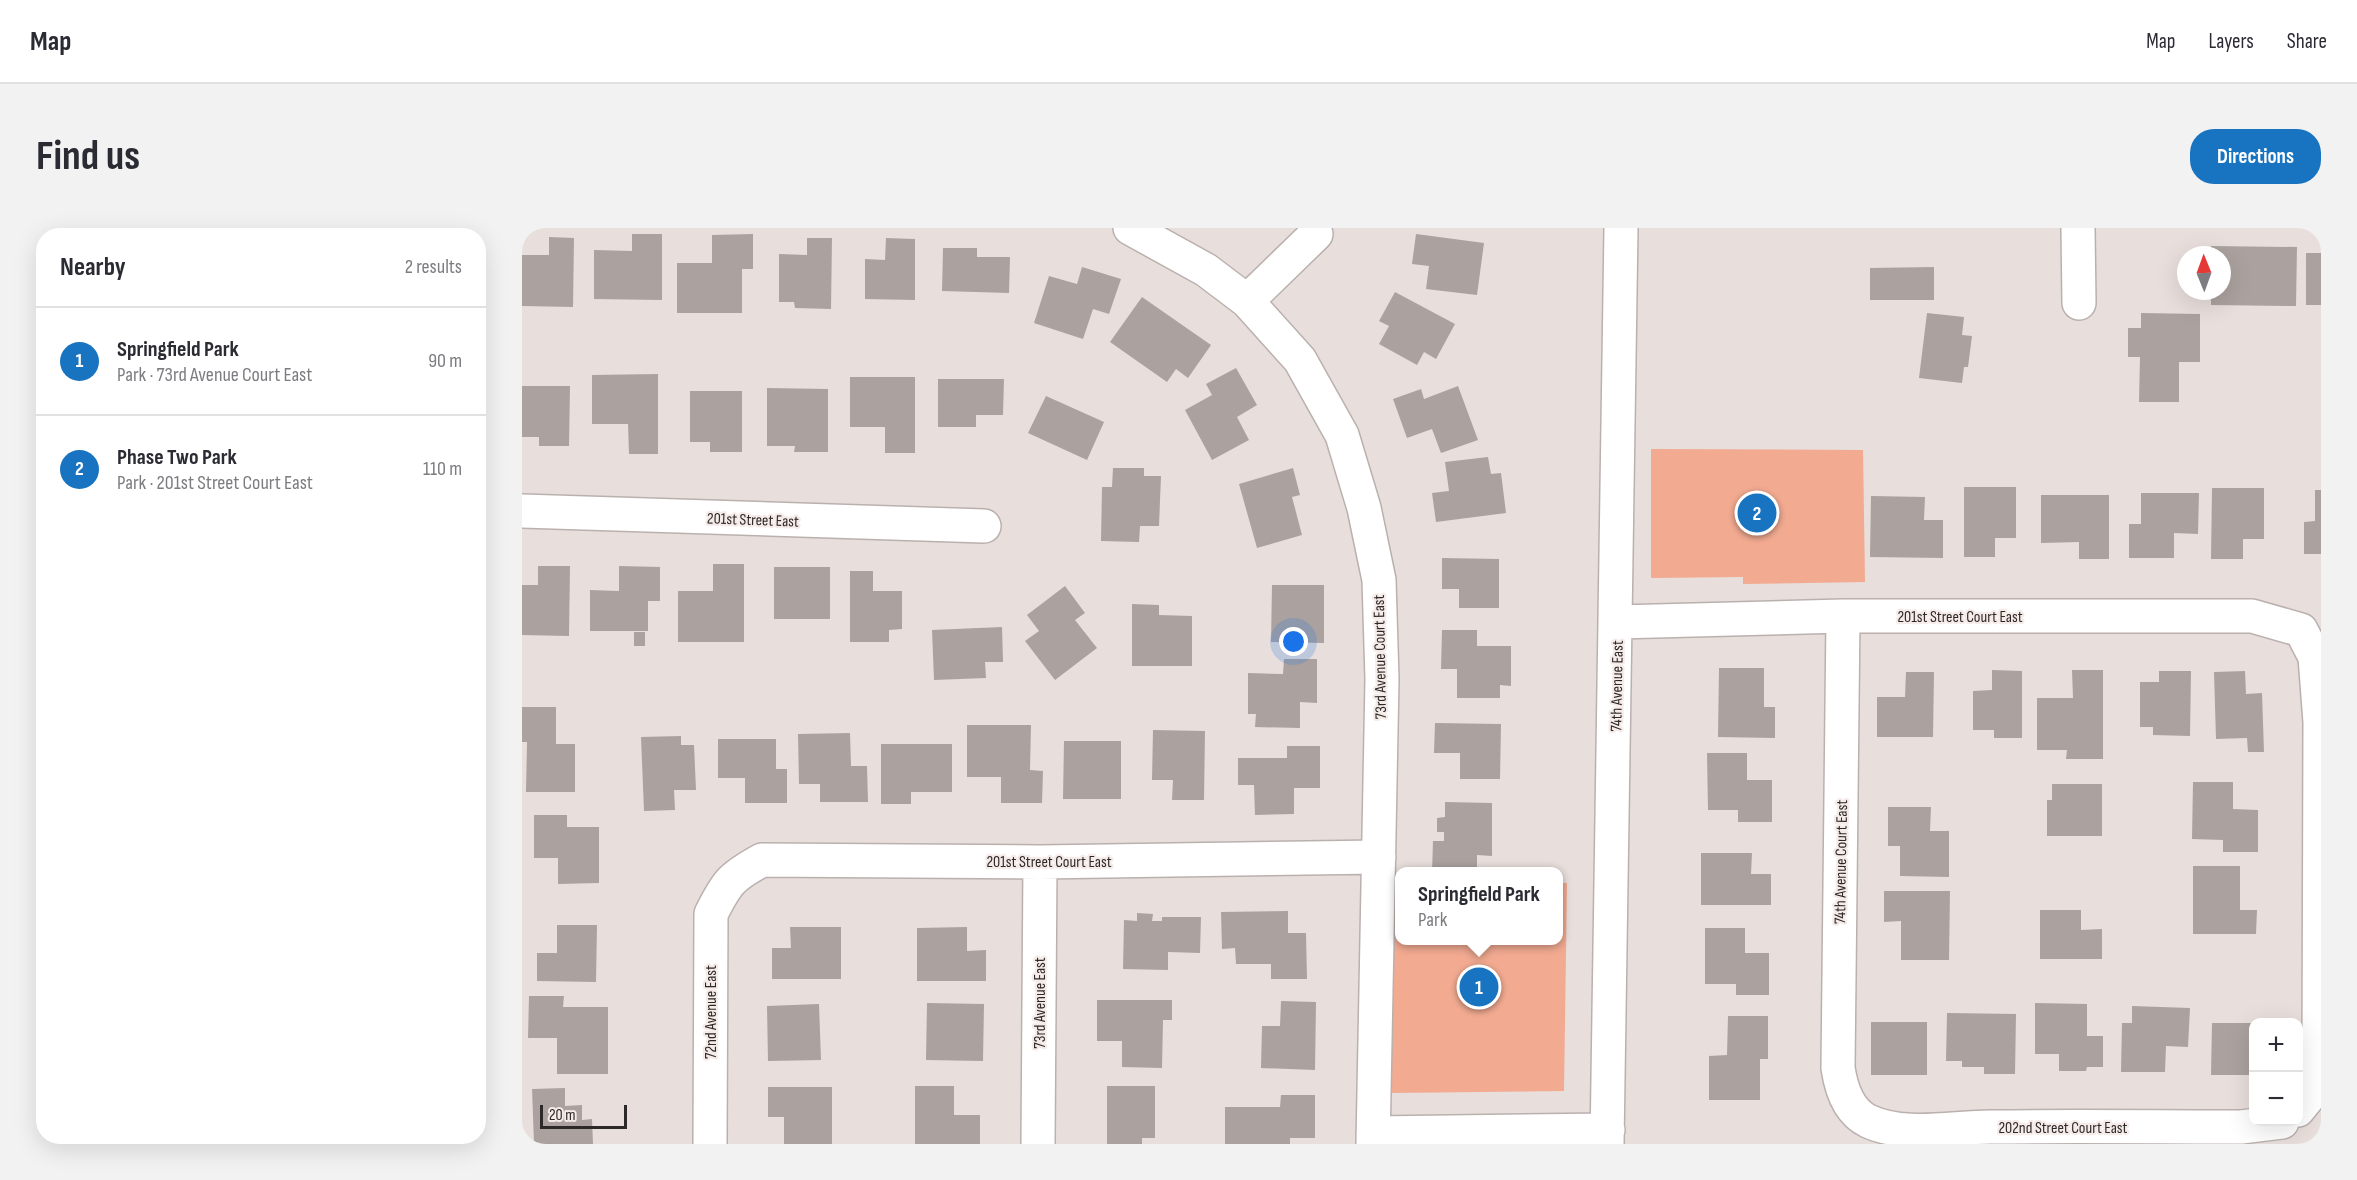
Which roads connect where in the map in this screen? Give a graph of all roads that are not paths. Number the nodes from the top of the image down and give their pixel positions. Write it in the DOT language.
graph roads {
  1 [pos="1130,228"];
  2 [pos="1622,228"];
  3 [pos="2078,228"];
  4 [pos="1316,234"];
  5 [pos="1247,301"];
  6 [pos="2079,303"];
  7 [pos="522,511"];
  8 [pos="984,526"];
  9 [pos="1843,616"];
  10 [pos="1617,622"];
  11 [pos="1379,857"];
  12 [pos="1040,862"];
  13 [pos="726,884"];
  14 [pos="2303,1103"];
  15 [pos="1851,1105"];
  16 [pos="2249,1125"];
  17 [pos="1608,1137"];
  18 [pos="1373,1138"];
  19 [pos="710,1144"];
  20 [pos="1038,1144"];
  1 -- 5 [label="street, 73rd Avenue Court East"];
  2 -- 10 [label="street, 74th Avenue East"];
  3 -- 6 [label="street"];
  4 -- 5 [label="street"];
  5 -- 11 [label="street, 73rd Avenue Court East"];
  7 -- 8 [label="street, 201st Street East"];
  9 -- 10 [label="street, 201st Street Court East"];
  9 -- 14 [label="street, 201st Street Court East"];
  9 -- 15 [label="street, 74th Avenue Court East"];
  10 -- 17 [label="street, 74th Avenue East"];
  11 -- 12 [label="street, 201st Street Court East"];
  11 -- 18 [label="street, 73rd Avenue Court East"];
  12 -- 13 [label="street, 201st Street Court East"];
  12 -- 20 [label="street, 73rd Avenue East"];
  13 -- 19 [label="street, 72nd Avenue East"];
  15 -- 16 [label="street, 202nd Street Court East"];
  17 -- 18 [label="street"];
}
